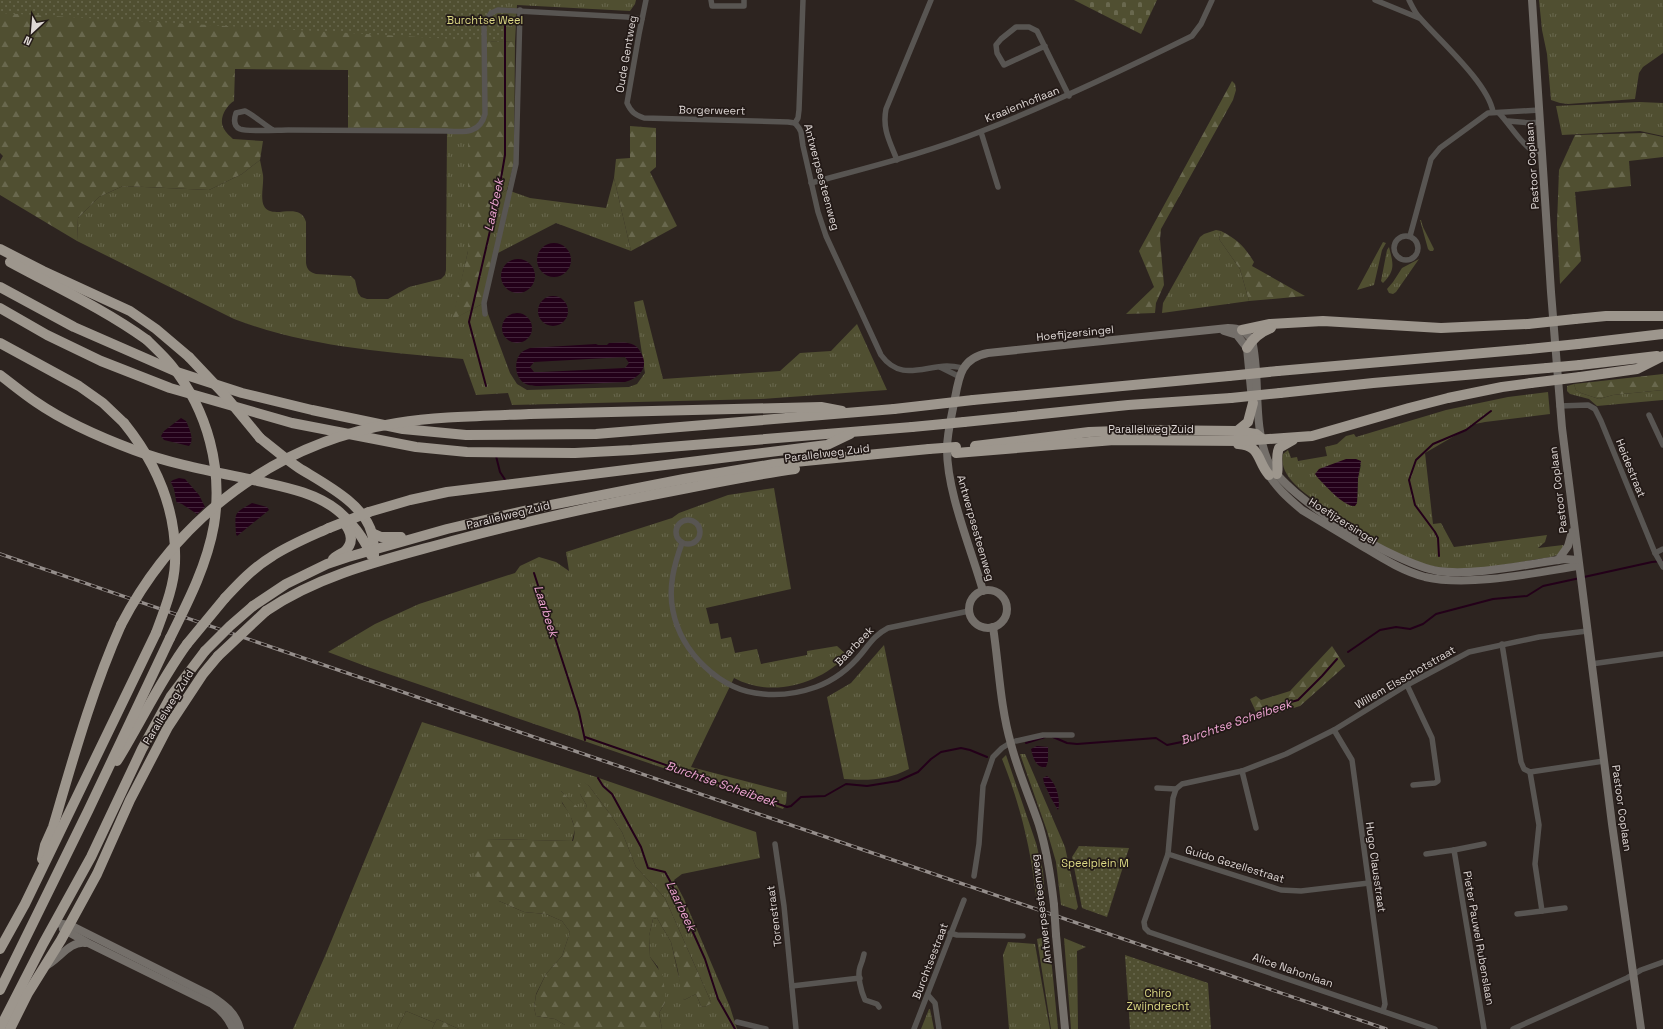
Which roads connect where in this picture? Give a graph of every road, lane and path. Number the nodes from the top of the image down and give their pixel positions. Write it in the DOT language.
graph roads {
  1 [pos="646,0"];
  2 [pos="712,0"];
  3 [pos="744,0"];
  4 [pos="803,0"];
  5 [pos="932,0"];
  6 [pos="1212,0"];
  7 [pos="1374,0"];
  8 [pos="1409,0"];
  9 [pos="1532,0"];
  10 [pos="520,10"];
  11 [pos="1419,18"];
  12 [pos="642,19"];
  13 [pos="1045,46"];
  14 [pos="1069,96"];
  15 [pos="1539,110"];
  16 [pos="630,111"];
  17 [pos="1496,112"];
  18 [pos="1508,121"];
  19 [pos="1540,122"];
  20 [pos="795,123"];
  21 [pos="273,130"];
  22 [pos="981,132"];
  23 [pos="1542,152"];
  24 [pos="897,160"];
  25 [pos="811,183"];
  26 [pos="998,186"];
  27 [pos="1410,236"];
  28 [pos="0,249"];
  29 [pos="0,256"];
  30 [pos="0,287"];
  31 [pos="0,308"];
  32 [pos="485,314"];
  33 [pos="1663,316"];
  34 [pos="1280,324"];
  35 [pos="1218,329"];
  36 [pos="1242,330"];
  37 [pos="1663,334"];
  38 [pos="0,343"];
  39 [pos="1249,344"];
  40 [pos="1663,355"];
  41 [pos="939,367"];
  42 [pos="963,368"];
  43 [pos="0,375"];
  44 [pos="960,377"];
  45 [pos="1253,404"];
  46 [pos="1559,406"];
  47 [pos="856,414"];
  48 [pos="1649,415"];
  49 [pos="855,431"];
  50 [pos="1237,432"];
  51 [pos="1301,437"];
  52 [pos="1259,438"];
  53 [pos="1223,440"];
  54 [pos="1663,445"];
  55 [pos="956,450"];
  56 [pos="930,452"];
  57 [pos="1273,474"];
  58 [pos="337,510"];
  59 [pos="1573,525"];
  60 [pos="372,533"];
  61 [pos="416,537"];
  62 [pos="682,543"];
  63 [pos="1663,549"];
  64 [pos="1655,553"];
  65 [pos="372,554"];
  66 [pos="1558,560"];
  67 [pos="1578,563"];
  68 [pos="327,564"];
  69 [pos="1663,567"];
  70 [pos="983,591"];
  71 [pos="969,611"];
  72 [pos="993,627"];
  73 [pos="1587,631"];
  74 [pos="1502,644"];
  75 [pos="1663,654"];
  76 [pos="1591,664"];
  77 [pos="1407,685"];
  78 [pos="1334,730"];
  79 [pos="1072,735"];
  80 [pos="1013,742"];
  81 [pos="1604,761"];
  82 [pos="1242,771"];
  83 [pos="1530,772"];
  84 [pos="1413,785"];
  85 [pos="1156,788"];
  86 [pos="1176,789"];
  87 [pos="88,811"];
  88 [pos="1256,828"];
  89 [pos="775,844"];
  90 [pos="1484,844"];
  91 [pos="1454,850"];
  92 [pos="1168,854"];
  93 [pos="1426,854"];
  94 [pos="40,872"];
  95 [pos="974,876"];
  96 [pos="1368,883"];
  97 [pos="964,900"];
  98 [pos="1566,908"];
  99 [pos="1542,911"];
  100 [pos="1517,914"];
  101 [pos="56,923"];
  102 [pos="68,928"];
  103 [pos="950,933"];
  104 [pos="1023,936"];
  105 [pos="88,943"];
  106 [pos="0,949"];
  107 [pos="864,954"];
  108 [pos="1663,962"];
  109 [pos="44,967"];
  110 [pos="1634,974"];
  111 [pos="860,978"];
  112 [pos="792,986"];
  113 [pos="0,990"];
  114 [pos="928,995"];
  115 [pos="879,1007"];
  116 [pos="1383,1011"];
  117 [pos="737,1022"];
  118 [pos="0,1028"];
  119 [pos="10,1029"];
  120 [pos="233,1029"];
  121 [pos="240,1029"];
  122 [pos="766,1029"];
  123 [pos="796,1029"];
  124 [pos="914,1029"];
  125 [pos="939,1029"];
  126 [pos="1065,1029"];
  127 [pos="1435,1029"];
  128 [pos="1484,1029"];
  129 [pos="1513,1029"];
  130 [pos="1642,1029"];
  1 -- 12 [label="street, Oude Gentweg"];
  2 -- 3 [label="street"];
  4 -- 20 [label="street, Antwerpsesteenweg"];
  5 -- 24 [label="street"];
  6 -- 14 [label="street, Kraaienhoflaan"];
  7 -- 11 [label="street"];
  8 -- 11 [label="street"];
  9 -- 15 [label="street, Pastoor Coplaan"];
  10 -- 12 [label="street"];
  10 -- 21 [label="street"];
  10 -- 32 [label="street"];
  11 -- 17 [label="street"];
  12 -- 16 [label="street, Oude Gentweg"];
  13 -- 13 [label="street"];
  13 -- 14 [label="street"];
  14 -- 22 [label="street, Kraaienhoflaan"];
  15 -- 17 [label="street"];
  15 -- 19 [label="street, Pastoor Coplaan"];
  16 -- 20 [label="street, Borgerweert"];
  17 -- 18 [label="street"];
  17 -- 27 [label="street"];
  18 -- 19 [label="street"];
  18 -- 23 [label="street"];
  19 -- 23 [label="street, Pastoor Coplaan"];
  20 -- 25 [label="street, Antwerpsesteenweg"];
  21 -- 21 [label="street"];
  22 -- 24 [label="street, Kraaienhoflaan"];
  22 -- 26 [label="street"];
  23 -- 46 [label="street, Pastoor Coplaan"];
  24 -- 25 [label="street, Kraaienhoflaan"];
  25 -- 41 [label="street, Antwerpsesteenweg"];
  27 -- 27 [label="street"];
  28 -- 60 [label="highway, bridge"];
  29 -- 87 [label="highway, bridge"];
  30 -- 47 [label="highway"];
  31 -- 49 [label="highway"];
  33 -- 34 [label="highway, bridge"];
  34 -- 36 [label="highway"];
  34 -- 39 [label="highway"];
  35 -- 36 [label="street, Hoefijzersingel"];
  35 -- 39 [label="street, Hoefijzersingel"];
  35 -- 42 [label="street, Hoefijzersingel"];
  36 -- 39 [label="street"];
  37 -- 47 [label="highway, bridge"];
  38 -- 94 [label="highway, bridge"];
  39 -- 45 [label="street, Hoefijzersingel"];
  39 -- 52 [label="street, Hoefijzersingel"];
  40 -- 49 [label="highway, bridge"];
  40 -- 51 [label="highway, bridge"];
  41 -- 42 [label="street, Antwerpsesteenweg"];
  41 -- 44 [label="street"];
  42 -- 44 [label="street, Antwerpsesteenweg"];
  43 -- 58 [label="highway"];
  44 -- 70 [label="street, Antwerpsesteenweg"];
  45 -- 50 [label="highway"];
  45 -- 52 [label="street, Hoefijzersingel"];
  46 -- 59 [label="street, Pastoor Coplaan"];
  46 -- 64 [label="street, Heidestraat"];
  47 -- 94 [label="highway, bridge"];
  48 -- 54 [label="street"];
  49 -- 87 [label="highway, bridge"];
  50 -- 52 [label="highway, Parallelweg Zuid"];
  50 -- 55 [label="highway, Parallelweg Zuid"];
  51 -- 52 [label="highway"];
  51 -- 57 [label="highway"];
  52 -- 53 [label="highway, Parallelweg Zuid"];
  52 -- 57 [label="street, Hoefijzersingel"];
  53 -- 55 [label="highway, Parallelweg Zuid"];
  53 -- 57 [label="highway"];
  55 -- 56 [label="highway, Parallelweg Zuid, bridge"];
  56 -- 61 [label="highway, Parallelweg Zuid"];
  56 -- 65 [label="highway, Parallelweg Zuid"];
  57 -- 66 [label="street, Hoefijzersingel"];
  57 -- 67 [label="street, Hoefijzersingel"];
  58 -- 65 [label="highway"];
  58 -- 68 [label="highway"];
  59 -- 66 [label="street"];
  59 -- 67 [label="street, Pastoor Coplaan"];
  60 -- 61 [label="highway"];
  60 -- 65 [label="highway"];
  61 -- 65 [label="highway, Parallelweg Zuid"];
  62 -- 62 [label="street"];
  62 -- 71 [label="street, Baarbeek"];
  63 -- 64 [label="street"];
  64 -- 69 [label="street, Heidestraat"];
  65 -- 68 [label="highway, Parallelweg Zuid"];
  65 -- 102 [label="highway, Parallelweg Zuid, bridge"];
  66 -- 67 [label="street, Hoefijzersingel"];
  67 -- 73 [label="street, Pastoor Coplaan"];
  68 -- 101 [label="highway, Parallelweg Zuid, bridge"];
  70 -- 71 [label="street"];
  70 -- 72 [label="street"];
  71 -- 72 [label="street"];
  72 -- 80 [label="street, Antwerpsesteenweg"];
  73 -- 74 [label="street, Willem Elsschotstraat"];
  73 -- 76 [label="street, Pastoor Coplaan"];
  74 -- 77 [label="street, Willem Elsschotstraat"];
  74 -- 83 [label="street"];
  75 -- 76 [label="street"];
  76 -- 81 [label="street, Pastoor Coplaan"];
  77 -- 78 [label="street, Willem Elsschotstraat"];
  77 -- 84 [label="street"];
  78 -- 82 [label="street, Willem Elsschotstraat"];
  78 -- 96 [label="street, Hugo Clausstraat"];
  79 -- 80 [label="street"];
  80 -- 95 [label="street"];
  80 -- 126 [label="street, Antwerpsesteenweg, bridge"];
  81 -- 83 [label="street"];
  81 -- 110 [label="street, Pastoor Coplaan"];
  82 -- 86 [label="street, Willem Elsschotstraat"];
  82 -- 88 [label="street"];
  83 -- 99 [label="street"];
  85 -- 86 [label="street, Willem Elsschotstraat"];
  86 -- 92 [label="street"];
  87 -- 113 [label="highway"];
  89 -- 112 [label="street, Torenstraat"];
  90 -- 91 [label="street"];
  91 -- 93 [label="street"];
  91 -- 128 [label="street, Pieter Pauwel Rubenslaan"];
  92 -- 96 [label="street, Guido Gezellestraat"];
  92 -- 116 [label="street, Alice Nahonlaan"];
  94 -- 106 [label="highway"];
  96 -- 116 [label="street, Hugo Clausstraat"];
  97 -- 103 [label="street, Burchtsestraat"];
  98 -- 99 [label="street"];
  99 -- 100 [label="street"];
  101 -- 102 [label="street"];
  101 -- 118 [label="highway, Parallelweg Zuid"];
  102 -- 105 [label="street"];
  102 -- 109 [label="highway, Parallelweg Zuid"];
  102 -- 121 [label="street"];
  103 -- 104 [label="street"];
  103 -- 114 [label="street, Burchtsestraat"];
  105 -- 109 [label="street"];
  105 -- 120 [label="street"];
  107 -- 111 [label="street"];
  108 -- 110 [label="street"];
  109 -- 119 [label="highway, Parallelweg Zuid"];
  110 -- 129 [label="street"];
  110 -- 130 [label="street, Pastoor Coplaan"];
  111 -- 112 [label="street"];
  111 -- 115 [label="street"];
  112 -- 123 [label="street, Torenstraat"];
  114 -- 124 [label="street, Burchtsestraat"];
  114 -- 125 [label="street"];
  116 -- 127 [label="street, Alice Nahonlaan"];
  117 -- 122 [label="street"];
}
